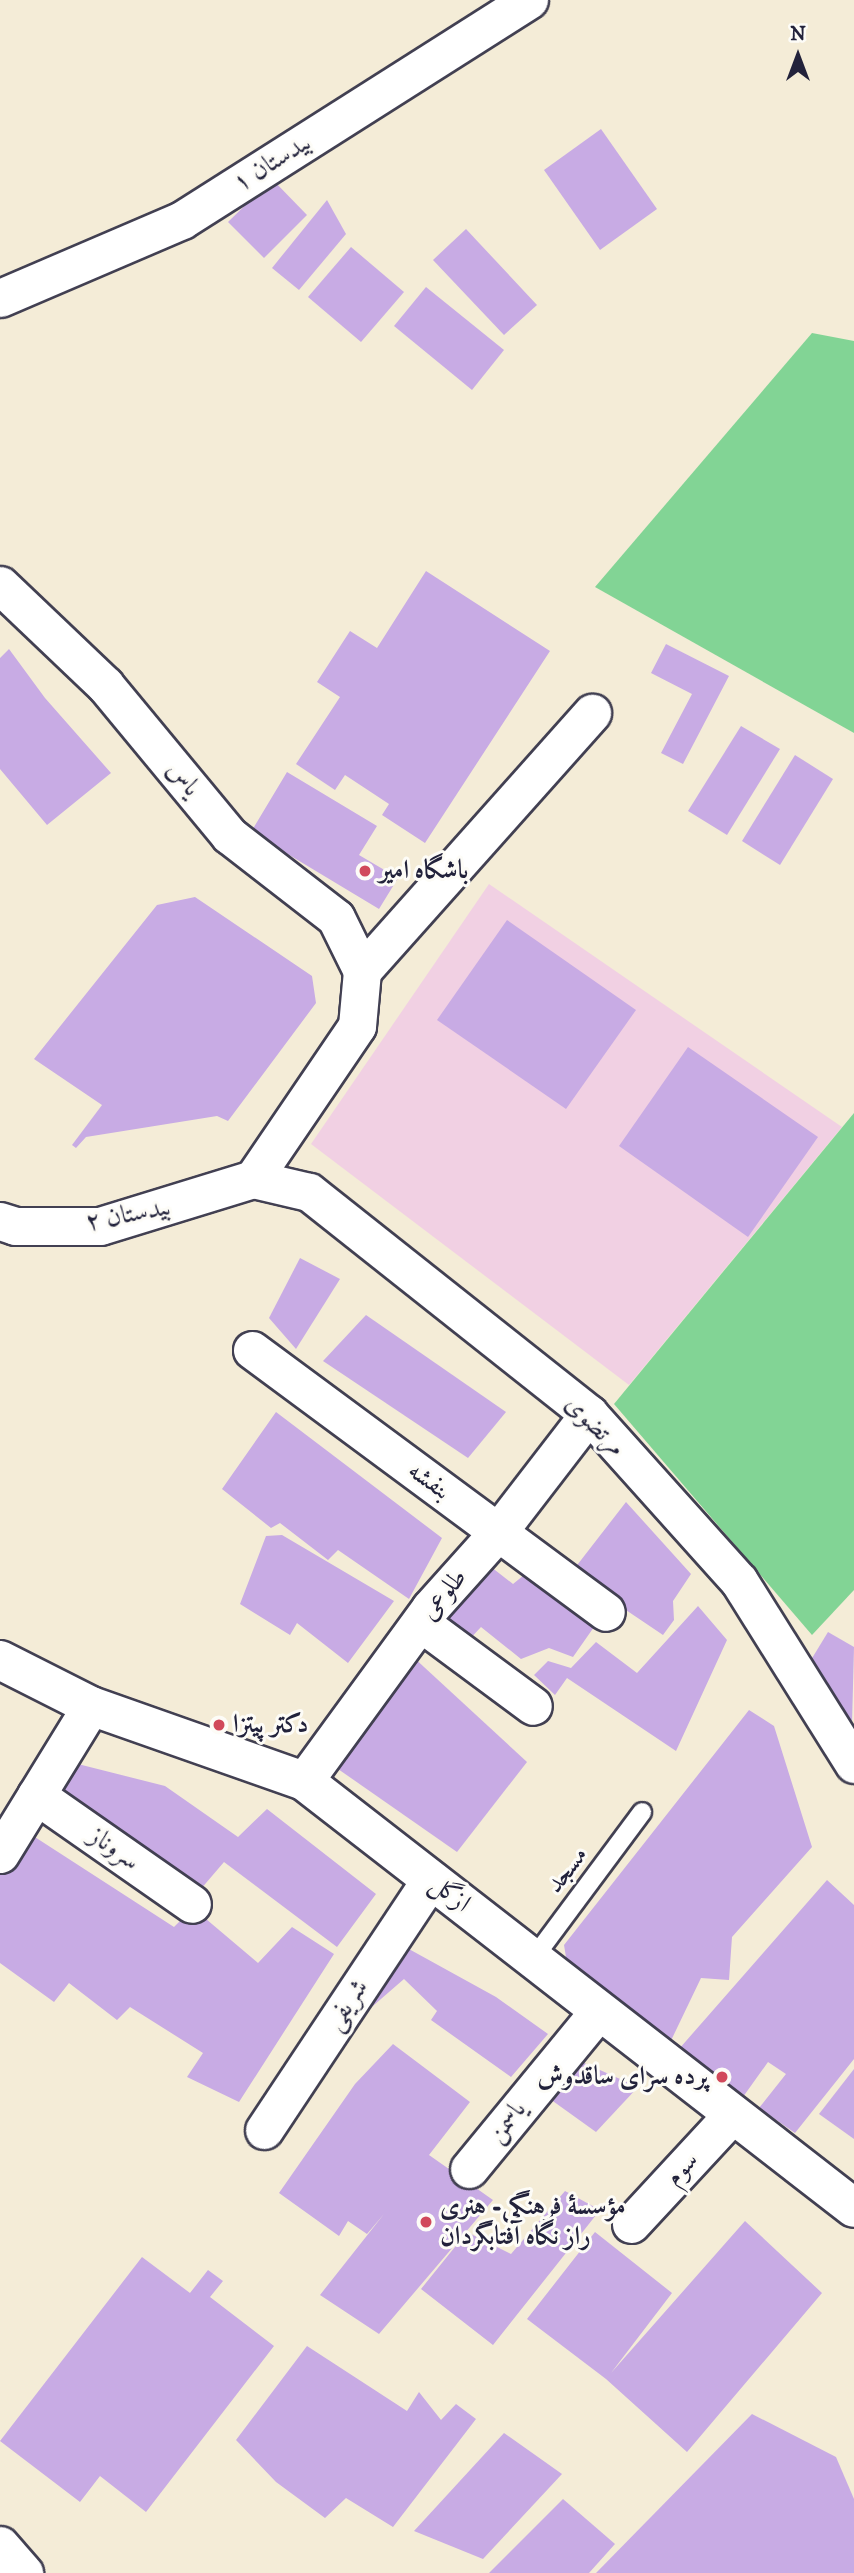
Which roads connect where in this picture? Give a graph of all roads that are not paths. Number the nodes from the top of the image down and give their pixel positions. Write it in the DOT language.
graph roads {
  1 [pos="528,0"];
  2 [pos="0,298"];
  3 [pos="0,585"];
  4 [pos="592,713"];
  5 [pos="362,971"];
  6 [pos="253,1180"];
  7 [pos="0,1221"];
  8 [pos="252,1350"];
  9 [pos="589,1414"];
  10 [pos="498,1531"];
  11 [pos="606,1612"];
  12 [pos="421,1623"];
  13 [pos="0,1660"];
  14 [pos="91,1706"];
  15 [pos="533,1706"];
  16 [pos="854,1763"];
  17 [pos="304,1781"];
  18 [pos="36,1795"];
  19 [pos="642,1812"];
  20 [pos="0,1854"];
  21 [pos="431,1880"];
  22 [pos="192,1904"];
  23 [pos="533,1959"];
  24 [pos="599,2011"];
  25 [pos="733,2114"];
  26 [pos="264,2130"];
  27 [pos="469,2169"];
  28 [pos="854,2208"];
  29 [pos="631,2224"];
  30 [pos="0,2545"];
  31 [pos="24,2573"];
  1 -- 2 [label="street, بیدستان ۱"];
  3 -- 5 [label="street, یاس"];
  4 -- 5 [label="street"];
  5 -- 6 [label="street"];
  6 -- 7 [label="street, بیدستان ۲"];
  6 -- 9 [label="street, مرتضوی"];
  8 -- 10 [label="street, بنفشه"];
  9 -- 10 [label="street, طلوعی"];
  9 -- 16 [label="street, مرتضوی"];
  10 -- 11 [label="street, بنفشه"];
  10 -- 12 [label="street, طلوعی"];
  12 -- 15 [label="street"];
  12 -- 17 [label="street, طلوعی"];
  13 -- 14 [label="main road, ازگل"];
  14 -- 17 [label="main road, ازگل"];
  14 -- 18 [label="street"];
  17 -- 21 [label="main road, ازگل"];
  18 -- 20 [label="street"];
  18 -- 22 [label="street, سروناز"];
  19 -- 23 [label="lane, مسجد"];
  21 -- 23 [label="main road, ازگل"];
  21 -- 26 [label="street, شریفی"];
  23 -- 24 [label="main road, ازگل"];
  24 -- 25 [label="main road, ازگل"];
  24 -- 27 [label="street, یاسمن"];
  25 -- 28 [label="main road, ازگل"];
  25 -- 29 [label="street, سوم"];
  30 -- 31 [label="street"];
}
